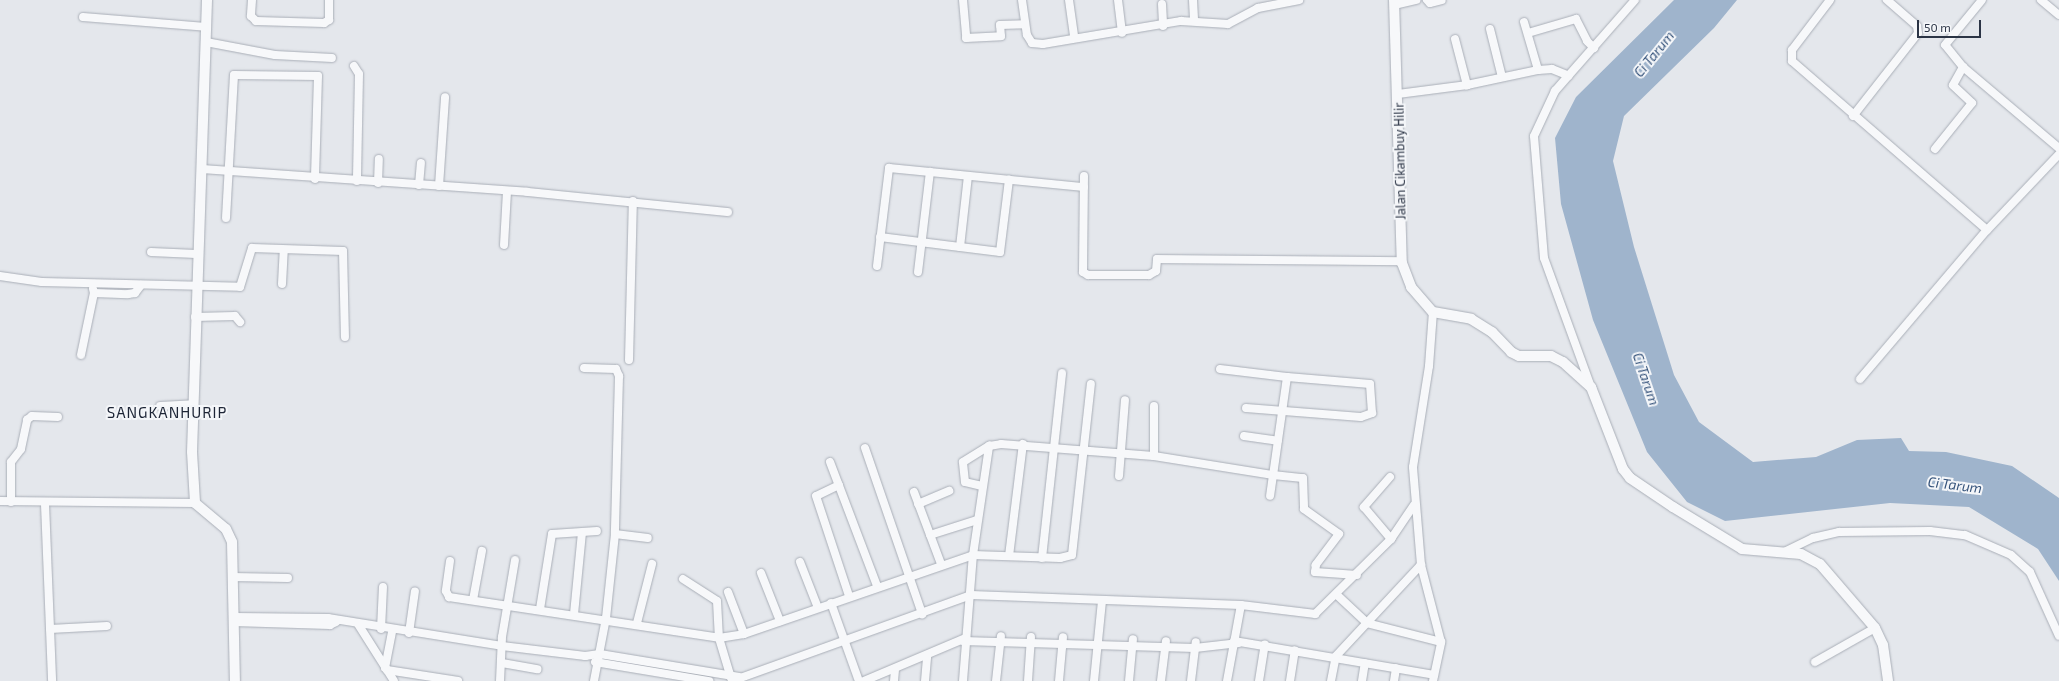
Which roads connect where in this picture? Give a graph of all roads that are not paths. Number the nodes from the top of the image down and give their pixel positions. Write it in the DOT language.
graph roads {
  1 [pos="207,0"];
  2 [pos="252,0"];
  3 [pos="330,0"];
  4 [pos="963,0"];
  5 [pos="1022,0"];
  6 [pos="1069,0"];
  7 [pos="1118,0"];
  8 [pos="1193,0"];
  9 [pos="1299,0"];
  10 [pos="1416,0"];
  11 [pos="1426,0"];
  12 [pos="1442,0"];
  13 [pos="1635,0"];
  14 [pos="1830,0"];
  15 [pos="1887,0"];
  16 [pos="1982,0"];
  17 [pos="2041,0"];
  18 [pos="1394,2"];
  19 [pos="1162,4"];
  20 [pos="2059,15"];
  21 [pos="83,17"];
  22 [pos="1194,21"];
  23 [pos="1524,22"];
  24 [pos="1025,24"];
  25 [pos="1163,26"];
  26 [pos="206,27"];
  27 [pos="1490,29"];
  28 [pos="1122,32"];
  29 [pos="1528,32"];
  30 [pos="1074,37"];
  31 [pos="1455,38"];
  32 [pos="206,42"];
  33 [pos="1594,48"];
  34 [pos="332,58"];
  35 [pos="354,66"];
  36 [pos="1963,67"];
  37 [pos="1538,70"];
  38 [pos="1568,76"];
  39 [pos="1502,78"];
  40 [pos="1467,85"];
  41 [pos="1398,94"];
  42 [pos="445,98"];
  43 [pos="1853,116"];
  44 [pos="2059,148"];
  45 [pos="1935,149"];
  46 [pos="2059,154"];
  47 [pos="379,159"];
  48 [pos="421,163"];
  49 [pos="202,169"];
  50 [pos="227,171"];
  51 [pos="930,172"];
  52 [pos="968,176"];
  53 [pos="1084,176"];
  54 [pos="315,179"];
  55 [pos="1009,180"];
  56 [pos="357,181"];
  57 [pos="378,183"];
  58 [pos="419,185"];
  59 [pos="439,186"];
  60 [pos="1084,187"];
  61 [pos="507,191"];
  62 [pos="633,201"];
  63 [pos="728,212"];
  64 [pos="226,218"];
  65 [pos="1987,230"];
  66 [pos="880,237"];
  67 [pos="921,242"];
  68 [pos="504,246"];
  69 [pos="960,247"];
  70 [pos="284,250"];
  71 [pos="151,252"];
  72 [pos="196,254"];
  73 [pos="1402,261"];
  74 [pos="877,266"];
  75 [pos="918,272"];
  76 [pos="0,276"];
  77 [pos="282,284"];
  78 [pos="196,285"];
  79 [pos="93,288"];
  80 [pos="1438,313"];
  81 [pos="195,317"];
  82 [pos="240,322"];
  83 [pos="345,337"];
  84 [pos="81,355"];
  85 [pos="629,360"];
  86 [pos="584,368"];
  87 [pos="1220,368"];
  88 [pos="1062,373"];
  89 [pos="1287,377"];
  90 [pos="1860,379"];
  91 [pos="1091,384"];
  92 [pos="1591,387"];
  93 [pos="1126,400"];
  94 [pos="194,404"];
  95 [pos="160,406"];
  96 [pos="1154,406"];
  97 [pos="1246,408"];
  98 [pos="1282,411"];
  99 [pos="58,418"];
  100 [pos="1244,436"];
  101 [pos="1278,441"];
  102 [pos="1023,444"];
  103 [pos="989,446"];
  104 [pos="1054,446"];
  105 [pos="865,448"];
  106 [pos="1084,449"];
  107 [pos="1121,453"];
  108 [pos="1154,456"];
  109 [pos="830,462"];
  110 [pos="1273,475"];
  111 [pos="1119,476"];
  112 [pos="1390,477"];
  113 [pos="839,485"];
  114 [pos="982,486"];
  115 [pos="949,491"];
  116 [pos="914,492"];
  117 [pos="1270,496"];
  118 [pos="0,501"];
  119 [pos="11,502"];
  120 [pos="195,503"];
  121 [pos="45,504"];
  122 [pos="918,504"];
  123 [pos="1414,505"];
  124 [pos="977,520"];
  125 [pos="597,532"];
  126 [pos="582,533"];
  127 [pos="614,534"];
  128 [pos="930,535"];
  129 [pos="648,538"];
  130 [pos="1391,539"];
  131 [pos="482,552"];
  132 [pos="1784,552"];
  133 [pos="973,555"];
  134 [pos="1009,556"];
  135 [pos="1042,558"];
  136 [pos="514,560"];
  137 [pos="450,561"];
  138 [pos="800,562"];
  139 [pos="652,564"];
  140 [pos="940,564"];
  141 [pos="1422,566"];
  142 [pos="761,573"];
  143 [pos="908,575"];
  144 [pos="1357,575"];
  145 [pos="232,577"];
  146 [pos="288,578"];
  147 [pos="683,579"];
  148 [pos="383,586"];
  149 [pos="877,586"];
  150 [pos="415,591"];
  151 [pos="728,592"];
  152 [pos="971,595"];
  153 [pos="1337,595"];
  154 [pos="849,596"];
  155 [pos="474,600"];
  156 [pos="1102,601"];
  157 [pos="831,603"];
  158 [pos="507,604"];
  159 [pos="1241,605"];
  160 [pos="818,608"];
  161 [pos="540,609"];
  162 [pos="574,614"];
  163 [pos="922,614"];
  164 [pos="606,618"];
  165 [pos="234,620"];
  166 [pos="780,622"];
  167 [pos="638,623"];
  168 [pos="1366,623"];
  169 [pos="358,624"];
  170 [pos="107,626"];
  171 [pos="1876,628"];
  172 [pos="50,629"];
  173 [pos="381,629"];
  174 [pos="392,630"];
  175 [pos="409,633"];
  176 [pos="744,634"];
  177 [pos="2059,636"];
  178 [pos="719,638"];
  179 [pos="966,640"];
  180 [pos="1001,640"];
  181 [pos="1031,641"];
  182 [pos="1063,641"];
  183 [pos="845,642"];
  184 [pos="1441,642"];
  185 [pos="1133,643"];
  186 [pos="1235,643"];
  187 [pos="1165,644"];
  188 [pos="1265,644"];
  189 [pos="1097,645"];
  190 [pos="1195,645"];
  191 [pos="502,646"];
  192 [pos="1295,650"];
  193 [pos="600,654"];
  194 [pos="585,656"];
  195 [pos="1336,656"];
  196 [pos="927,657"];
  197 [pos="1815,662"];
  198 [pos="502,663"];
  199 [pos="1365,663"];
  200 [pos="598,664"];
  201 [pos="1396,668"];
  202 [pos="386,669"];
  203 [pos="537,669"];
  204 [pos="895,669"];
  205 [pos="729,678"];
  206 [pos="1434,678"];
  207 [pos="52,681"];
  208 [pos="235,681"];
  209 [pos="394,681"];
  210 [pos="458,681"];
  211 [pos="500,681"];
  212 [pos="594,681"];
  213 [pos="709,681"];
  214 [pos="859,681"];
  215 [pos="864,681"];
  216 [pos="894,681"];
  217 [pos="925,681"];
  218 [pos="963,681"];
  219 [pos="996,681"];
  220 [pos="1028,681"];
  221 [pos="1059,681"];
  222 [pos="1094,681"];
  223 [pos="1129,681"];
  224 [pos="1161,681"];
  225 [pos="1191,681"];
  226 [pos="1227,681"];
  227 [pos="1259,681"];
  228 [pos="1290,681"];
  229 [pos="1331,681"];
  230 [pos="1362,681"];
  231 [pos="1394,681"];
  232 [pos="1888,681"];
  1 -- 26 [label="street"];
  2 -- 3 [label="street"];
  4 -- 24 [label="street"];
  5 -- 24 [label="street"];
  6 -- 30 [label="street"];
  7 -- 28 [label="street"];
  8 -- 22 [label="street"];
  9 -- 22 [label="street"];
  10 -- 18 [label="street"];
  11 -- 12 [label="street"];
  13 -- 33 [label="street"];
  14 -- 43 [label="street"];
  15 -- 43 [label="street"];
  16 -- 36 [label="street"];
  17 -- 20 [label="street"];
  18 -- 41 [label="street, Jalan Cikambuy Hilir"];
  19 -- 25 [label="street"];
  21 -- 26 [label="street"];
  22 -- 25 [label="street"];
  23 -- 29 [label="street"];
  24 -- 30 [label="street"];
  25 -- 28 [label="street"];
  26 -- 32 [label="street"];
  27 -- 39 [label="street"];
  28 -- 30 [label="street"];
  29 -- 33 [label="street"];
  29 -- 37 [label="street"];
  31 -- 40 [label="street"];
  32 -- 34 [label="street"];
  32 -- 49 [label="street"];
  33 -- 38 [label="street"];
  35 -- 56 [label="street"];
  36 -- 44 [label="street"];
  36 -- 45 [label="street"];
  37 -- 38 [label="street"];
  37 -- 39 [label="street"];
  38 -- 92 [label="street"];
  39 -- 40 [label="street"];
  40 -- 41 [label="street"];
  41 -- 73 [label="street, Jalan Cikambuy Hilir"];
  42 -- 59 [label="street"];
  43 -- 65 [label="street"];
  46 -- 65 [label="street"];
  47 -- 57 [label="street"];
  48 -- 58 [label="street"];
  49 -- 50 [label="street"];
  49 -- 72 [label="street"];
  50 -- 54 [label="street"];
  50 -- 54 [label="street"];
  50 -- 64 [label="street"];
  51 -- 52 [label="street"];
  51 -- 66 [label="street"];
  51 -- 67 [label="street"];
  52 -- 55 [label="street"];
  52 -- 69 [label="street"];
  53 -- 60 [label="street"];
  54 -- 56 [label="street"];
  55 -- 60 [label="street"];
  55 -- 69 [label="street"];
  56 -- 57 [label="street"];
  57 -- 58 [label="street"];
  58 -- 59 [label="street"];
  59 -- 61 [label="street"];
  60 -- 73 [label="street"];
  61 -- 62 [label="street"];
  61 -- 68 [label="street"];
  62 -- 63 [label="street"];
  62 -- 85 [label="street"];
  65 -- 90 [label="street"];
  66 -- 67 [label="street"];
  66 -- 74 [label="street"];
  67 -- 69 [label="street"];
  67 -- 75 [label="street"];
  70 -- 77 [label="street"];
  70 -- 78 [label="street"];
  70 -- 83 [label="street"];
  71 -- 72 [label="street"];
  72 -- 78 [label="street"];
  73 -- 80 [label="street, Jalan Cikambuy Hilir"];
  76 -- 79 [label="street"];
  78 -- 79 [label="street"];
  78 -- 81 [label="street"];
  79 -- 84 [label="street"];
  80 -- 92 [label="street"];
  80 -- 123 [label="street"];
  81 -- 82 [label="street"];
  81 -- 94 [label="street"];
  86 -- 127 [label="street"];
  87 -- 89 [label="street"];
  88 -- 104 [label="street"];
  89 -- 98 [label="street"];
  89 -- 98 [label="street"];
  91 -- 106 [label="street"];
  92 -- 132 [label="street"];
  93 -- 107 [label="street"];
  94 -- 95 [label="street"];
  94 -- 120 [label="street"];
  96 -- 108 [label="street"];
  97 -- 98 [label="street"];
  98 -- 101 [label="street"];
  99 -- 119 [label="street"];
  100 -- 101 [label="street"];
  101 -- 110 [label="street"];
  102 -- 103 [label="street"];
  102 -- 104 [label="street"];
  102 -- 134 [label="street"];
  103 -- 114 [label="street"];
  103 -- 114 [label="street"];
  104 -- 106 [label="street"];
  104 -- 135 [label="street"];
  105 -- 143 [label="street"];
  106 -- 107 [label="street"];
  106 -- 135 [label="street"];
  107 -- 108 [label="street"];
  107 -- 111 [label="street"];
  108 -- 110 [label="street"];
  109 -- 113 [label="street"];
  110 -- 117 [label="street"];
  110 -- 144 [label="street"];
  112 -- 130 [label="street"];
  113 -- 149 [label="street"];
  113 -- 154 [label="street"];
  114 -- 124 [label="street"];
  115 -- 122 [label="street"];
  116 -- 122 [label="street"];
  118 -- 119 [label="street"];
  119 -- 121 [label="street"];
  120 -- 121 [label="street"];
  120 -- 145 [label="street"];
  121 -- 172 [label="street"];
  122 -- 128 [label="street"];
  123 -- 130 [label="street"];
  123 -- 141 [label="street"];
  124 -- 128 [label="street"];
  124 -- 133 [label="street"];
  125 -- 126 [label="street"];
  126 -- 161 [label="street"];
  126 -- 162 [label="street"];
  127 -- 129 [label="street"];
  127 -- 164 [label="street"];
  128 -- 140 [label="street"];
  130 -- 144 [label="street"];
  131 -- 155 [label="street"];
  132 -- 171 [label="street"];
  132 -- 177 [label="street"];
  133 -- 134 [label="street"];
  133 -- 140 [label="street"];
  133 -- 152 [label="street"];
  134 -- 135 [label="street"];
  136 -- 158 [label="street"];
  137 -- 155 [label="street"];
  138 -- 160 [label="street"];
  139 -- 167 [label="street"];
  140 -- 143 [label="street"];
  141 -- 168 [label="street"];
  141 -- 184 [label="street"];
  142 -- 166 [label="street"];
  143 -- 149 [label="street"];
  143 -- 163 [label="street"];
  144 -- 153 [label="street"];
  145 -- 146 [label="street"];
  145 -- 165 [label="street"];
  147 -- 178 [label="street"];
  148 -- 173 [label="street"];
  149 -- 154 [label="street"];
  150 -- 175 [label="street"];
  151 -- 176 [label="street"];
  152 -- 156 [label="street"];
  152 -- 163 [label="street"];
  152 -- 179 [label="street"];
  153 -- 159 [label="street"];
  153 -- 168 [label="street"];
  154 -- 157 [label="street"];
  155 -- 158 [label="street"];
  156 -- 159 [label="street"];
  156 -- 189 [label="street"];
  157 -- 160 [label="street"];
  157 -- 183 [label="street"];
  158 -- 161 [label="street"];
  158 -- 191 [label="street"];
  159 -- 186 [label="street"];
  160 -- 166 [label="street"];
  161 -- 162 [label="street"];
  162 -- 164 [label="street"];
  163 -- 183 [label="street"];
  164 -- 167 [label="street"];
  164 -- 193 [label="street"];
  165 -- 169 [label="street"];
  165 -- 208 [label="street"];
  166 -- 176 [label="street"];
  167 -- 178 [label="street"];
  168 -- 184 [label="street"];
  168 -- 195 [label="street"];
  169 -- 173 [label="street"];
  169 -- 202 [label="street"];
  170 -- 172 [label="street"];
  171 -- 197 [label="street"];
  171 -- 232 [label="street"];
  172 -- 207 [label="street"];
  173 -- 174 [label="street"];
  174 -- 175 [label="street"];
  174 -- 202 [label="street"];
  175 -- 191 [label="street"];
  176 -- 178 [label="street"];
  178 -- 205 [label="street"];
  179 -- 180 [label="street"];
  179 -- 196 [label="street"];
  179 -- 218 [label="street"];
  180 -- 181 [label="street"];
  180 -- 219 [label="street"];
  181 -- 182 [label="street"];
  181 -- 220 [label="street"];
  182 -- 189 [label="street"];
  182 -- 221 [label="street"];
  183 -- 205 [label="street"];
  183 -- 214 [label="street"];
  184 -- 206 [label="street"];
  185 -- 187 [label="street"];
  185 -- 189 [label="street"];
  185 -- 223 [label="street"];
  186 -- 188 [label="street"];
  186 -- 190 [label="street"];
  186 -- 226 [label="street"];
  187 -- 190 [label="street"];
  187 -- 224 [label="street"];
  188 -- 192 [label="street"];
  188 -- 227 [label="street"];
  189 -- 222 [label="street"];
  190 -- 225 [label="street"];
  191 -- 194 [label="street"];
  191 -- 198 [label="street"];
  192 -- 195 [label="street"];
  192 -- 228 [label="street"];
  193 -- 194 [label="street"];
  193 -- 200 [label="street"];
  193 -- 205 [label="street"];
  194 -- 200 [label="street"];
  195 -- 199 [label="street"];
  195 -- 229 [label="street"];
  196 -- 204 [label="street"];
  196 -- 217 [label="street"];
  198 -- 203 [label="street"];
  198 -- 211 [label="street"];
  199 -- 201 [label="street"];
  199 -- 230 [label="street"];
  200 -- 212 [label="street"];
  200 -- 213 [label="street"];
  201 -- 206 [label="street"];
  201 -- 231 [label="street"];
  202 -- 209 [label="street"];
  202 -- 210 [label="street"];
  204 -- 215 [label="street"];
  204 -- 216 [label="street"];
}
